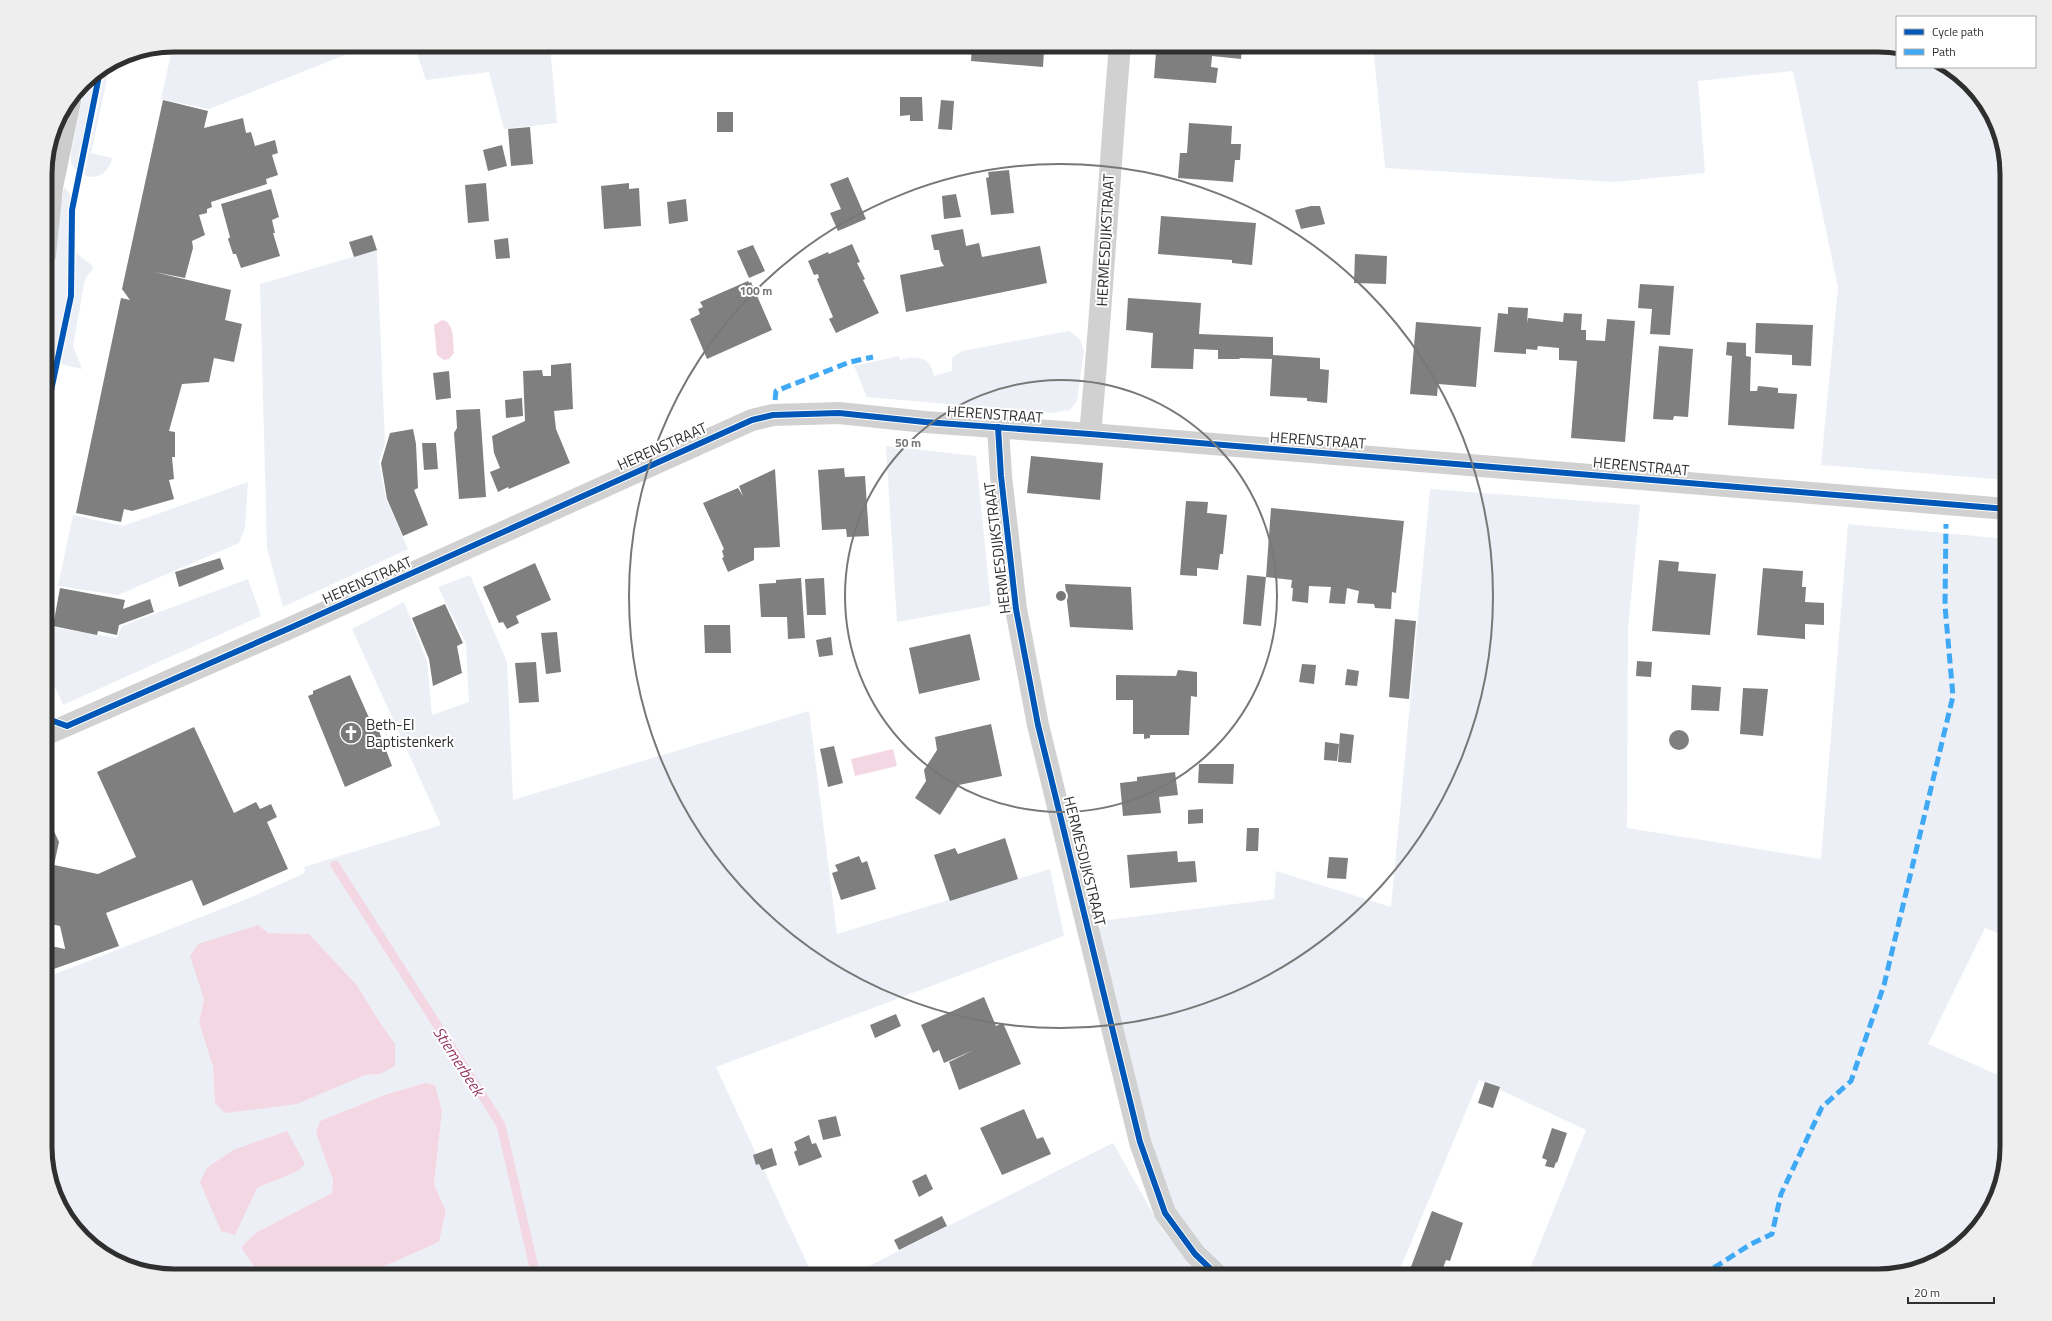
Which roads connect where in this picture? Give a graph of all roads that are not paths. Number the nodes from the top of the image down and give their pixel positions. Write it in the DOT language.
graph roads {
  1 [pos="1119,52"];
  2 [pos="67,115"];
  3 [pos="52,187"];
  4 [pos="998,427"];
  5 [pos="1090,434"];
  6 [pos="2000,508"];
  7 [pos="52,721"];
  8 [pos="66,726"];
  9 [pos="52,732"];
  10 [pos="1211,1269"];
  1 -- 5 [label="street, HERMESDIJKSTRAAT"];
  2 -- 3 [label="main road"];
  4 -- 5 [label="street, HERENSTRAAT"];
  4 -- 8 [label="street, HERENSTRAAT"];
  4 -- 10 [label="street, HERMESDIJKSTRAAT"];
  5 -- 6 [label="street, HERENSTRAAT"];
  7 -- 8 [label="street"];
  8 -- 9 [label="street, HERENSTRAAT"];
}
